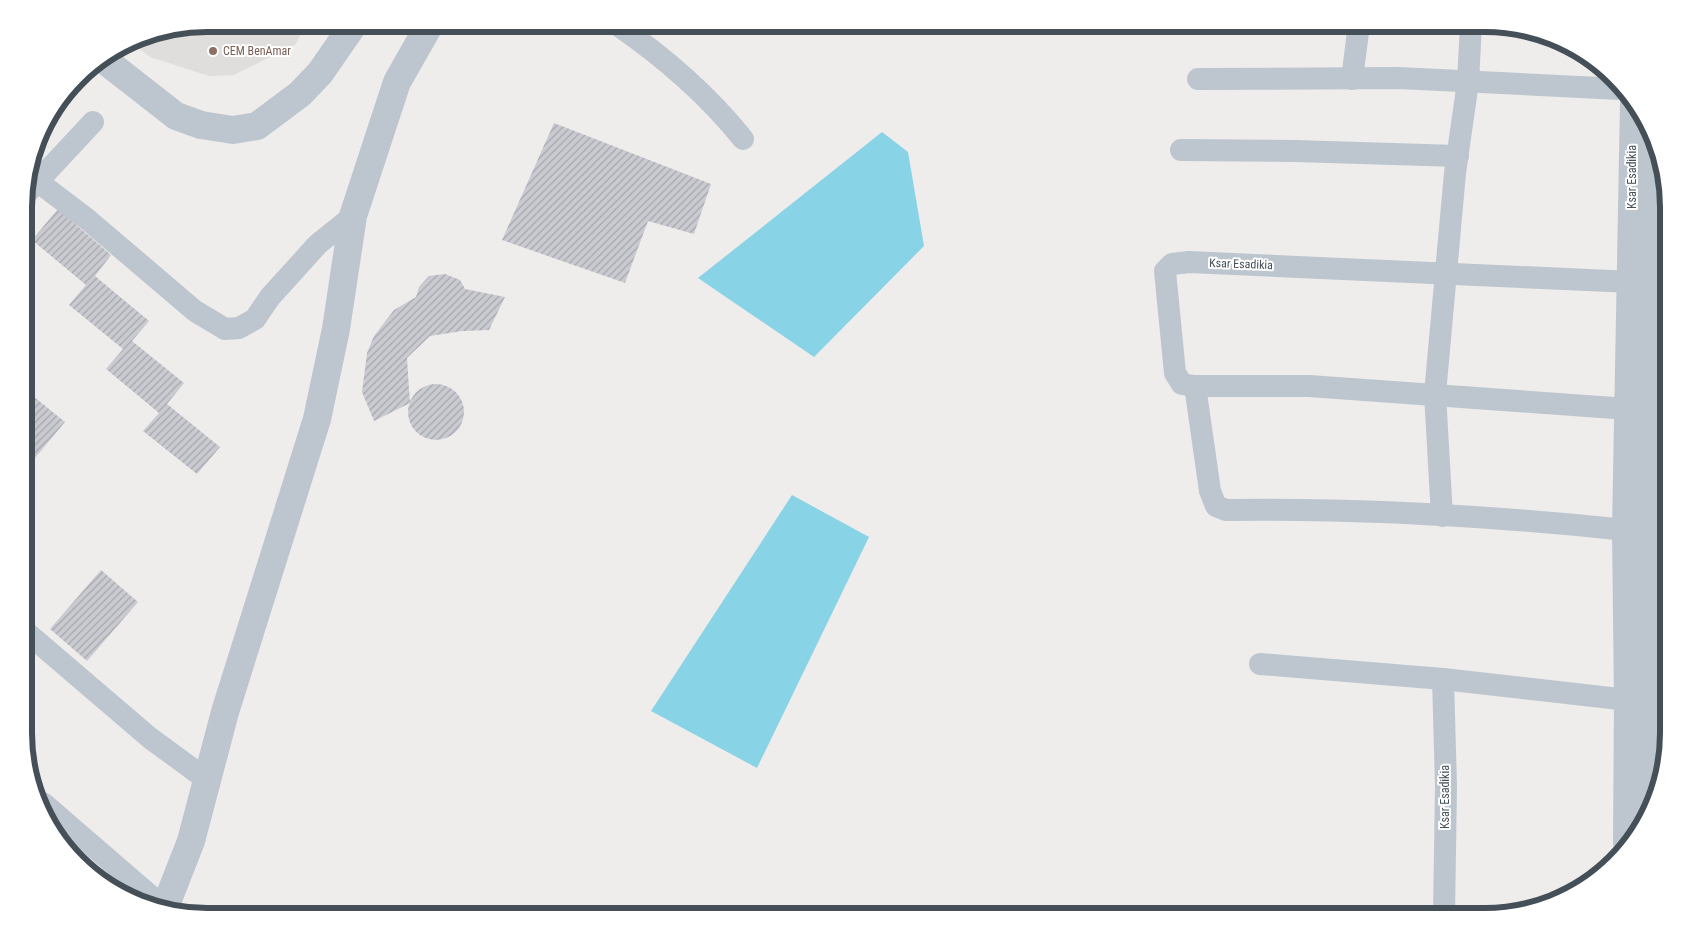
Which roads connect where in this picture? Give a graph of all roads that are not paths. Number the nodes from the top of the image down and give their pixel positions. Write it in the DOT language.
graph roads {
  1 [pos="348,32"];
  2 [pos="425,32"];
  3 [pos="628,32"];
  4 [pos="1358,32"];
  5 [pos="1471,32"];
  6 [pos="109,64"];
  7 [pos="1198,79"];
  8 [pos="1352,79"];
  9 [pos="1468,82"];
  10 [pos="1613,89"];
  11 [pos="93,122"];
  12 [pos="1639,134"];
  13 [pos="743,139"];
  14 [pos="1181,150"];
  15 [pos="1458,156"];
  16 [pos="1654,165"];
  17 [pos="34,185"];
  18 [pos="34,189"];
  19 [pos="353,216"];
  20 [pos="1448,273"];
  21 [pos="1632,282"];
  22 [pos="1195,386"];
  23 [pos="1435,394"];
  24 [pos="1628,409"];
  25 [pos="1442,516"];
  26 [pos="1626,530"];
  27 [pos="32,636"];
  28 [pos="1260,664"];
  29 [pos="1443,679"];
  30 [pos="1628,700"];
  31 [pos="206,780"];
  32 [pos="1650,788"];
  33 [pos="51,810"];
  34 [pos="1631,829"];
  35 [pos="154,899"];
  36 [pos="167,903"];
  37 [pos="1444,907"];
  1 -- 6 [label="street"];
  2 -- 19 [label="street"];
  3 -- 13 [label="street"];
  4 -- 8 [label="street"];
  5 -- 9 [label="street"];
  7 -- 8 [label="street"];
  8 -- 9 [label="street"];
  9 -- 10 [label="street"];
  9 -- 15 [label="street"];
  11 -- 17 [label="street"];
  12 -- 21 [label="street, Ksar Esadikia"];
  14 -- 15 [label="street"];
  15 -- 20 [label="street"];
  16 -- 32 [label="street, Ksar Esadikia"];
  18 -- 19 [label="street"];
  19 -- 31 [label="street"];
  20 -- 21 [label="street, Ksar Esadikia"];
  20 -- 22 [label="street, Ksar Esadikia"];
  20 -- 23 [label="street"];
  21 -- 24 [label="street, Ksar Esadikia"];
  22 -- 23 [label="street"];
  22 -- 25 [label="street"];
  23 -- 24 [label="street"];
  23 -- 25 [label="street"];
  24 -- 26 [label="street, Ksar Esadikia"];
  25 -- 26 [label="street"];
  26 -- 30 [label="street, Ksar Esadikia"];
  27 -- 31 [label="street"];
  28 -- 29 [label="street"];
  29 -- 30 [label="street"];
  29 -- 37 [label="street, Ksar Esadikia"];
  30 -- 34 [label="street, Ksar Esadikia"];
  31 -- 36 [label="street"];
  33 -- 35 [label="street"];
}
